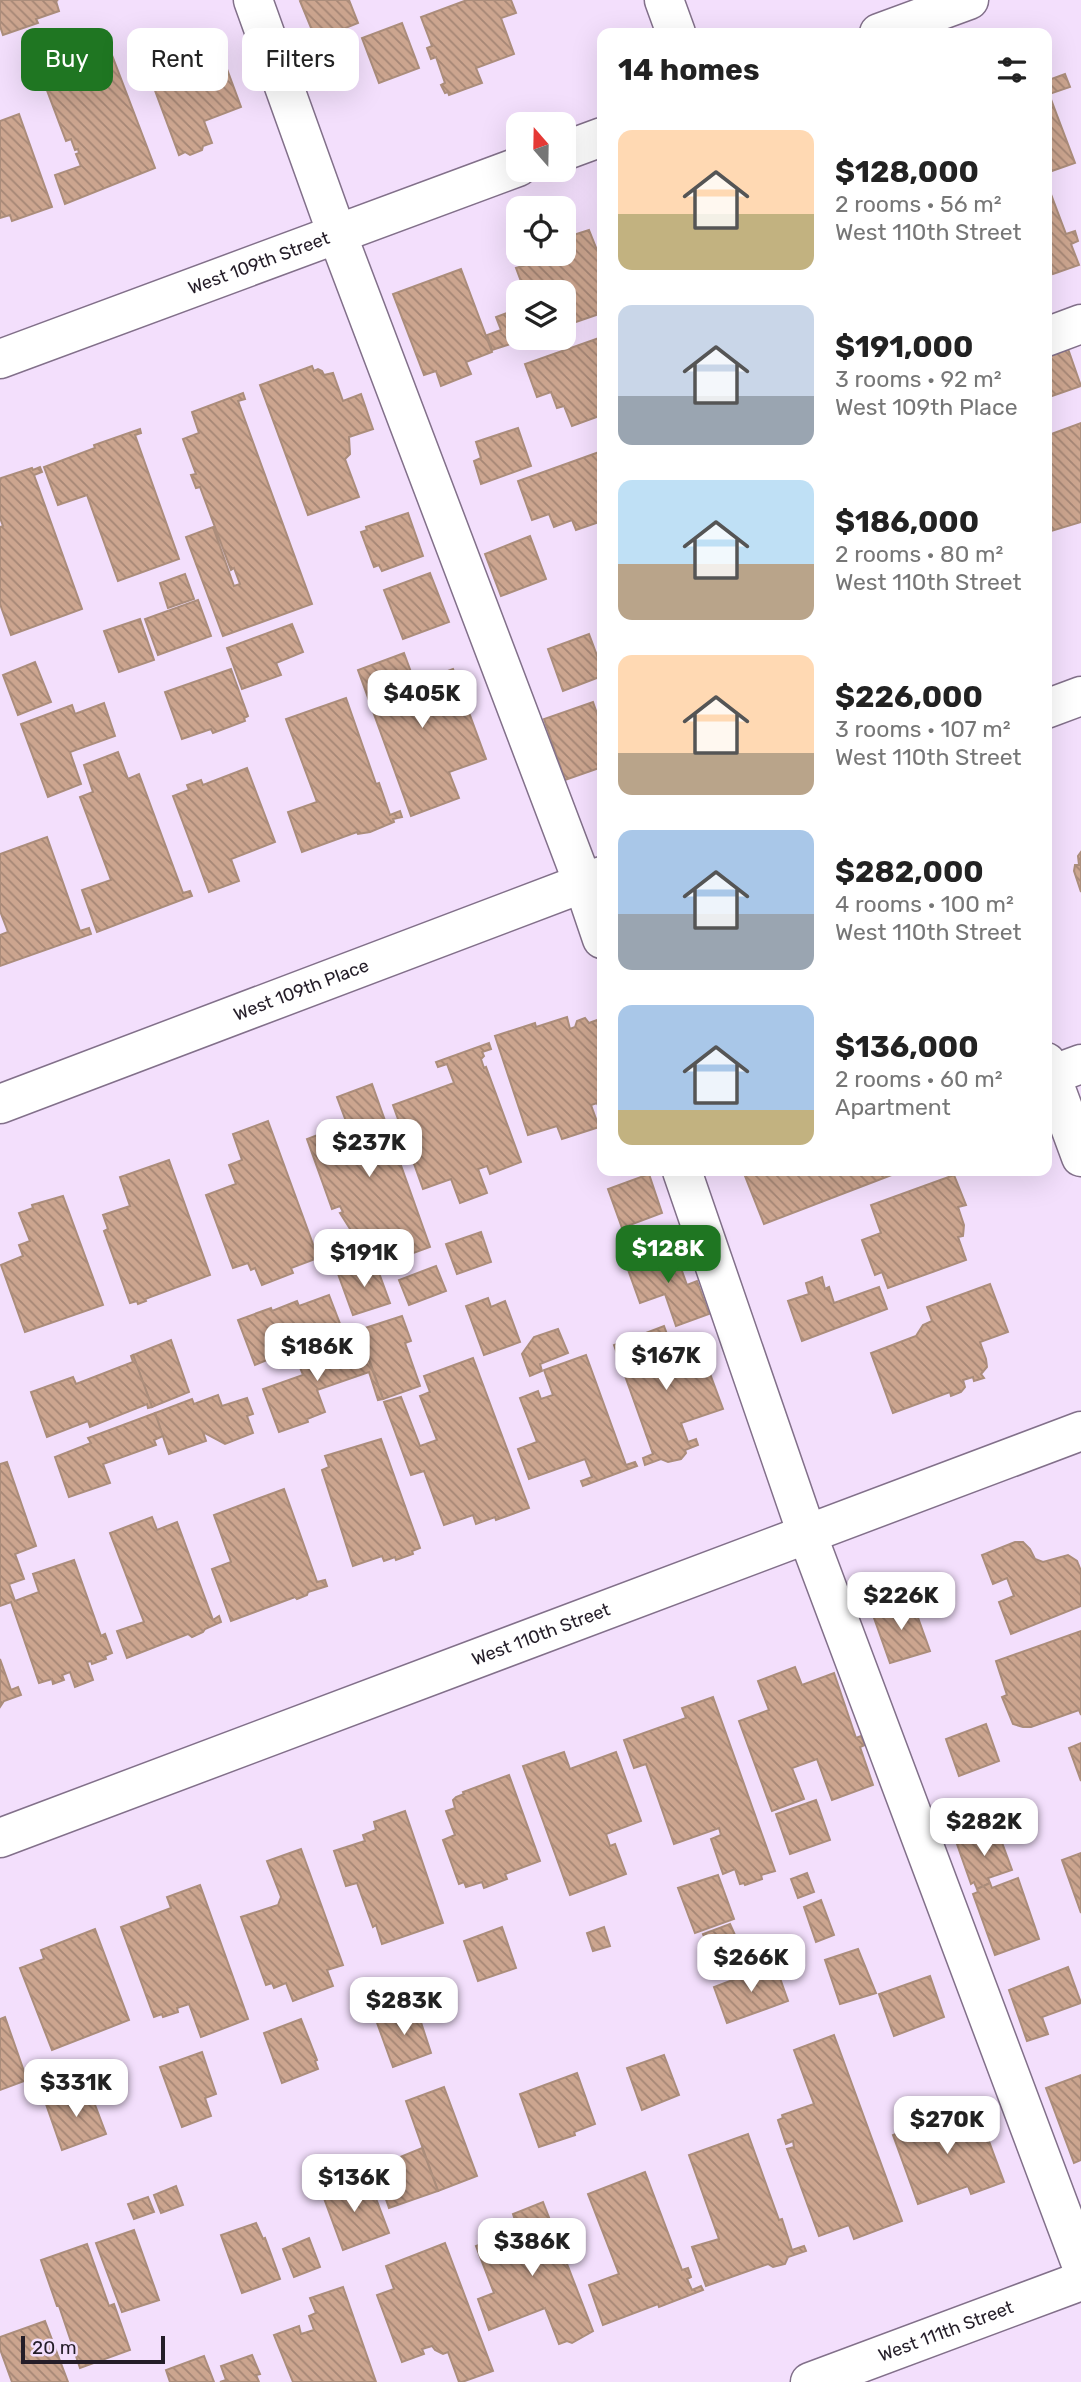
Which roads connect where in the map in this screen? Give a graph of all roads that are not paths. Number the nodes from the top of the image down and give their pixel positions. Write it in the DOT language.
graph roads {
  1 [pos="253,0"];
  2 [pos="664,0"];
  3 [pos="969,0"];
  4 [pos="674,28"];
  5 [pos="893,28"];
  6 [pos="597,138"];
  7 [pos="576,146"];
  8 [pos="506,171"];
  9 [pos="337,234"];
  10 [pos="1081,324"];
  11 [pos="1052,335"];
  12 [pos="0,359"];
  13 [pos="1081,696"];
  14 [pos="1052,707"];
  15 [pos="592,879"];
  16 [pos="597,909"];
  17 [pos="1060,1067"];
  18 [pos="0,1104"];
  19 [pos="1081,1157"];
  20 [pos="684,1176"];
  21 [pos="1081,1431"];
  22 [pos="807,1534"];
  23 [pos="0,1838"];
  24 [pos="1081,2264"];
  25 [pos="1081,2281"];
  26 [pos="810,2382"];
  1 -- 9 [label="street"];
  2 -- 4 [label="street"];
  3 -- 5 [label="street"];
  6 -- 7 [label="street"];
  8 -- 9 [label="street, West 109th Street"];
  9 -- 12 [label="street, West 109th Street"];
  9 -- 15 [label="street"];
  10 -- 11 [label="street"];
  13 -- 14 [label="street"];
  15 -- 16 [label="street"];
  15 -- 18 [label="street, West 109th Place"];
  17 -- 19 [label="street"];
  20 -- 22 [label="street"];
  21 -- 22 [label="street, West 110th Street"];
  22 -- 23 [label="street, West 110th Street"];
  22 -- 24 [label="street"];
  25 -- 26 [label="street, West 111th Street"];
}
